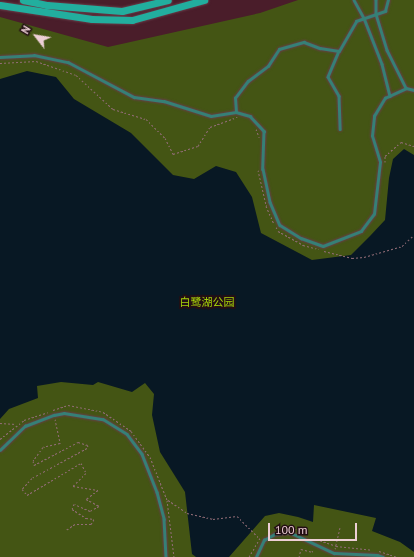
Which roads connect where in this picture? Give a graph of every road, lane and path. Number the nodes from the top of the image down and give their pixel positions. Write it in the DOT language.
graph roads {
  1 [pos="23,0"];
  2 [pos="168,0"];
  3 [pos="204,0"];
  4 [pos="354,0"];
  5 [pos="376,0"];
  6 [pos="388,0"];
  7 [pos="0,5"];
  8 [pos="376,14"];
  9 [pos="364,18"];
  10 [pos="339,51"];
  11 [pos="0,57"];
  12 [pos="0,63"];
  13 [pos="406,88"];
  14 [pos="414,90"];
  15 [pos="390,96"];
  16 [pos="236,112"];
  17 [pos="240,116"];
  18 [pos="255,125"];
  19 [pos="340,129"];
  20 [pos="261,142"];
  21 [pos="414,146"];
  22 [pos="384,164"];
  23 [pos="259,166"];
  24 [pos="414,235"];
  25 [pos="330,248"];
  26 [pos="324,251"];
  27 [pos="54,414"];
  28 [pos="0,423"];
  29 [pos="17,424"];
  30 [pos="0,439"];
  31 [pos="0,450"];
  32 [pos="167,500"];
  33 [pos="340,528"];
  34 [pos="66,530"];
  35 [pos="259,538"];
  36 [pos="315,544"];
  37 [pos="334,553"];
  38 [pos="166,557"];
  39 [pos="174,557"];
  40 [pos="256,557"];
  41 [pos="299,557"];
  42 [pos="383,557"];
  1 -- 2 [label="main road"];
  3 -- 7 [label="main road"];
  4 -- 9 [label="lane"];
  5 -- 8 [label="lane"];
  6 -- 8 [label="lane"];
  8 -- 9 [label="lane"];
  8 -- 13 [label="lane"];
  9 -- 10 [label="lane"];
  9 -- 15 [label="lane"];
  10 -- 16 [label="lane"];
  10 -- 19 [label="lane"];
  11 -- 16 [label="lane"];
  12 -- 17 [label="path"];
  13 -- 14 [label="lane"];
  13 -- 15 [label="lane"];
  15 -- 16 [label="lane"];
  18 -- 20 [label="path"];
  21 -- 22 [label="path"];
  23 -- 26 [label="path"];
  24 -- 26 [label="path"];
  25 -- 26 [label="path"];
  27 -- 31 [label="lane"];
  27 -- 34 [label="path"];
  27 -- 38 [label="lane"];
  28 -- 29 [label="path"];
  29 -- 30 [label="path"];
  29 -- 32 [label="path"];
  32 -- 35 [label="path"];
  32 -- 39 [label="path"];
  33 -- 37 [label="path"];
  36 -- 37 [label="lane"];
  36 -- 40 [label="lane"];
  36 -- 41 [label="path"];
  37 -- 42 [label="lane"];
}
